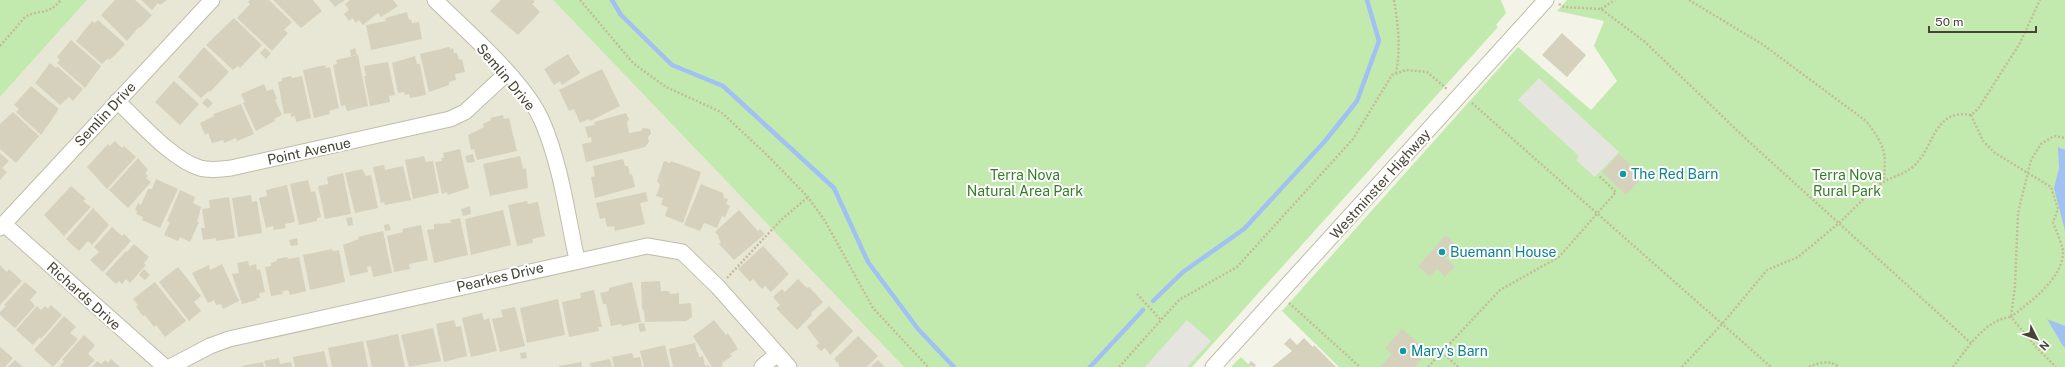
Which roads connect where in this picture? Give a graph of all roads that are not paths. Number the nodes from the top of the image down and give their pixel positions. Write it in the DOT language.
graph roads {
  1 [pos="212,0"];
  2 [pos="435,0"];
  3 [pos="1546,0"];
  4 [pos="507,73"];
  5 [pos="117,101"];
  6 [pos="2,226"];
  7 [pos="577,260"];
  8 [pos="777,354"];
  9 [pos="165,367"];
  10 [pos="170,367"];
  11 [pos="762,367"];
  12 [pos="789,367"];
  13 [pos="1213,367"];
  1 -- 5 [label="street, Semlin Drive"];
  2 -- 4 [label="street, Semlin Drive"];
  3 -- 13 [label="street, Westminster Highway"];
  4 -- 5 [label="street, Point Avenue"];
  4 -- 7 [label="street, Semlin Drive"];
  5 -- 6 [label="street, Semlin Drive"];
  6 -- 9 [label="street, Richards Drive"];
  7 -- 8 [label="street, Pearkes Drive"];
  7 -- 10 [label="street, Pearkes Drive"];
  8 -- 11 [label="street"];
  8 -- 12 [label="street, Pearkes Drive"];
}
